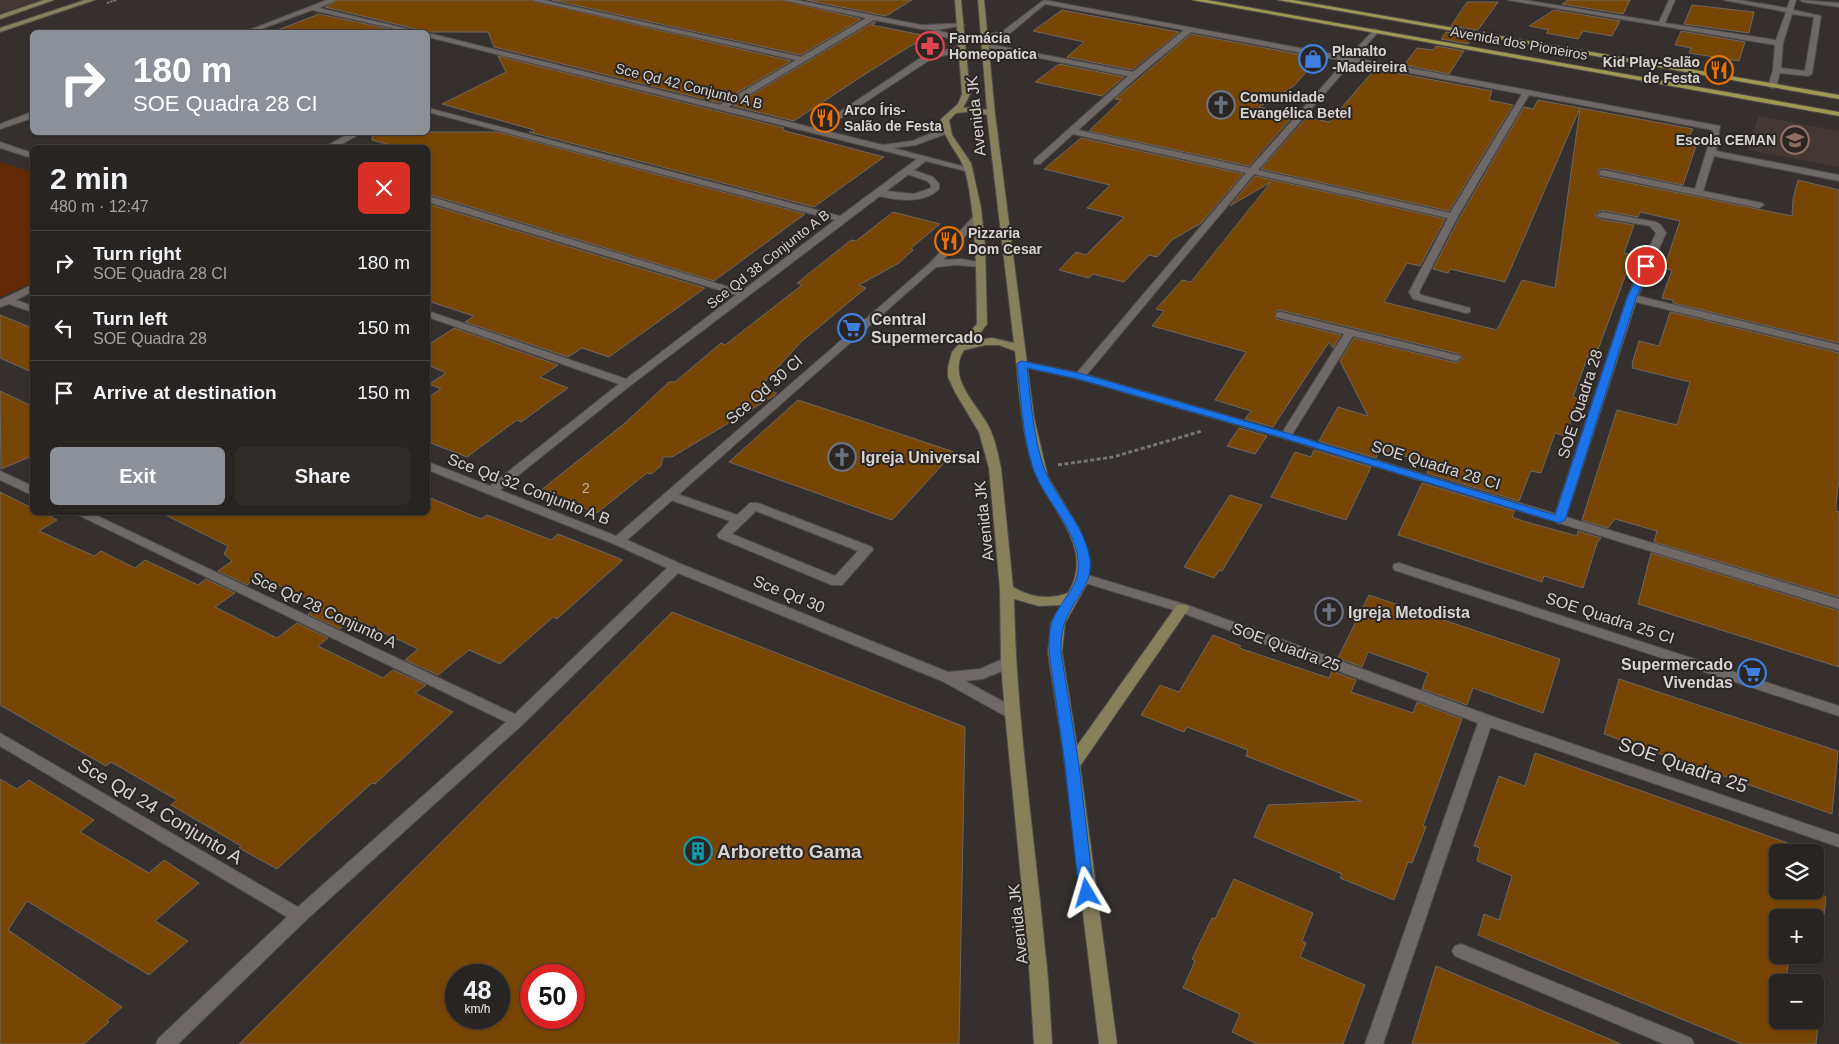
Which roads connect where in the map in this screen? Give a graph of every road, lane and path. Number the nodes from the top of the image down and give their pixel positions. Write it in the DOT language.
graph roads {
  1 [pos="91,0"];
  2 [pos="333,0"];
  3 [pos="534,0"];
  4 [pos="786,0"];
  5 [pos="826,0"];
  6 [pos="958,0"];
  7 [pos="981,0"];
  8 [pos="1030,0"];
  9 [pos="1195,0"];
  10 [pos="1280,0"];
  11 [pos="1511,0"];
  12 [pos="1672,0"];
  13 [pos="1727,0"];
  14 [pos="1793,0"];
  15 [pos="1802,0"];
  16 [pos="57,1"];
  17 [pos="1044,2"];
  18 [pos="1839,5"];
  19 [pos="816,6"];
  20 [pos="312,8"];
  21 [pos="20,10"];
  22 [pos="1792,10"];
  23 [pos="44,16"];
  24 [pos="0,17"];
  25 [pos="873,18"];
  26 [pos="904,24"];
  27 [pos="1661,24"];
  28 [pos="961,25"];
  29 [pos="0,30"];
  30 [pos="253,30"];
  31 [pos="407,30"];
  32 [pos="1189,30"];
  33 [pos="1375,31"];
  34 [pos="1471,33"];
  35 [pos="430,35"];
  36 [pos="985,40"];
  37 [pos="1515,40"];
  38 [pos="962,43"];
  39 [pos="1779,43"];
  40 [pos="1467,47"];
  41 [pos="1504,53"];
  42 [pos="802,59"];
  43 [pos="1350,60"];
  44 [pos="1777,70"];
  45 [pos="1134,75"];
  46 [pos="1772,86"];
  47 [pos="1527,92"];
  48 [pos="1839,97"];
  49 [pos="722,107"];
  50 [pos="430,111"];
  51 [pos="954,111"];
  52 [pos="991,114"];
  53 [pos="1839,114"];
  54 [pos="30,116"];
  55 [pos="0,127"];
  56 [pos="815,131"];
  57 [pos="945,131"];
  58 [pos="1071,131"];
  59 [pos="353,135"];
  60 [pos="0,145"];
  61 [pos="333,145"];
  62 [pos="877,147"];
  63 [pos="1711,153"];
  64 [pos="30,155"];
  65 [pos="924,158"];
  66 [pos="1037,162"];
  67 [pos="969,170"];
  68 [pos="907,171"];
  69 [pos="1252,171"];
  70 [pos="1603,173"];
  71 [pos="1839,178"];
  72 [pos="1698,192"];
  73 [pos="877,193"];
  74 [pos="430,201"];
  75 [pos="1759,206"];
  76 [pos="1602,215"];
  77 [pos="1453,216"];
  78 [pos="978,217"];
  79 [pos="842,219"];
  80 [pos="933,265"];
  81 [pos="980,265"];
  82 [pos="30,289"];
  83 [pos="745,295"];
  84 [pos="1632,298"];
  85 [pos="4,302"];
  86 [pos="30,308"];
  87 [pos="1466,310"];
  88 [pos="430,315"];
  89 [pos="1280,315"];
  90 [pos="1350,332"];
  91 [pos="962,347"];
  92 [pos="1839,348"];
  93 [pos="1019,349"];
  94 [pos="1456,358"];
  95 [pos="1022,364"];
  96 [pos="1080,376"];
  97 [pos="627,383"];
  98 [pos="1233,421"];
  99 [pos="1286,436"];
  100 [pos="1037,465"];
  101 [pos="430,467"];
  102 [pos="0,475"];
  103 [pos="30,490"];
  104 [pos="490,492"];
  105 [pos="669,495"];
  106 [pos="84,515"];
  107 [pos="738,520"];
  108 [pos="1559,520"];
  109 [pos="618,541"];
  110 [pos="676,567"];
  111 [pos="1399,567"];
  112 [pos="1084,578"];
  113 [pos="1007,589"];
  114 [pos="1074,596"];
  115 [pos="1839,604"];
  116 [pos="1182,608"];
  117 [pos="1008,663"];
  118 [pos="947,677"];
  119 [pos="1839,711"];
  120 [pos="1012,713"];
  121 [pos="1486,720"];
  122 [pos="517,721"];
  123 [pos="0,739"];
  124 [pos="1072,765"];
  125 [pos="1839,841"];
  126 [pos="299,916"];
  127 [pos="1460,951"];
  128 [pos="165,1044"];
  129 [pos="1043,1044"];
  130 [pos="1108,1044"];
  131 [pos="1374,1044"];
  132 [pos="1685,1044"];
  1 -- 16 [label="main road"];
  1 -- 23 [label="main road"];
  2 -- 20 [label="street"];
  3 -- 42 [label="street"];
  4 -- 19 [label="street"];
  5 -- 19 [label="street"];
  6 -- 28 [label="main road, Avenida JK"];
  7 -- 36 [label="main road, Avenida JK"];
  8 -- 17 [label="street"];
  9 -- 33 [label="main road, Avenida dos Pioneiros"];
  10 -- 34 [label="main road, Avenida dos Pioneiros"];
  11 -- 27 [label="street"];
  12 -- 27 [label="street"];
  13 -- 22 [label="street"];
  14 -- 22 [label="street"];
  15 -- 18 [label="street"];
  16 -- 21 [label="main road"];
  17 -- 32 [label="street"];
  17 -- 36 [label="street"];
  19 -- 25 [label="street"];
  20 -- 30 [label="street"];
  20 -- 31 [label="street"];
  21 -- 23 [label="main road"];
  21 -- 24 [label="main road"];
  22 -- 39 [label="street"];
  22 -- 44 [label="street"];
  23 -- 29 [label="main road"];
  25 -- 26 [label="street"];
  25 -- 42 [label="street"];
  26 -- 28 [label="street"];
  26 -- 38 [label="street"];
  27 -- 39 [label="street"];
  28 -- 38 [label="main road, Avenida JK"];
  32 -- 43 [label="street"];
  32 -- 45 [label="street"];
  33 -- 40 [label="main road, Avenida dos Pioneiros"];
  33 -- 43 [label="street"];
  34 -- 37 [label="main road, Avenida dos Pioneiros"];
  34 -- 40 [label="main road"];
  35 -- 49 [label="street, Sce Qd 42 Conjunto A B"];
  36 -- 45 [label="street"];
  36 -- 52 [label="main road, Avenida JK"];
  37 -- 41 [label="main road"];
  37 -- 46 [label="main road, Avenida dos Pioneiros"];
  38 -- 51 [label="main road, Avenida JK"];
  38 -- 56 [label="street"];
  39 -- 44 [label="street"];
  40 -- 41 [label="main road, Avenida dos Pioneiros"];
  41 -- 53 [label="main road, Avenida dos Pioneiros"];
  42 -- 49 [label="street"];
  43 -- 47 [label="street"];
  43 -- 69 [label="street"];
  44 -- 46 [label="street"];
  45 -- 58 [label="street"];
  46 -- 48 [label="main road, Avenida dos Pioneiros"];
  47 -- 63 [label="street"];
  47 -- 77 [label="street"];
  49 -- 56 [label="street, Sce Qd 42 Conjunto A B"];
  50 -- 79 [label="street, Sce Qd 38 Conjunto A B"];
  51 -- 52 [label="main road"];
  51 -- 57 [label="main road, Avenida JK"];
  52 -- 93 [label="main road, Avenida JK"];
  54 -- 55 [label="street"];
  56 -- 62 [label="street, Sce Qd 42 Conjunto A B"];
  57 -- 62 [label="street"];
  57 -- 67 [label="main road, Avenida JK"];
  58 -- 66 [label="street"];
  58 -- 69 [label="street"];
  59 -- 61 [label="street"];
  60 -- 64 [label="street"];
  62 -- 65 [label="street, Sce Qd 42 Conjunto A B"];
  63 -- 71 [label="street"];
  63 -- 72 [label="street"];
  65 -- 67 [label="street, Sce Qd 42 Conjunto A B"];
  65 -- 68 [label="street"];
  67 -- 78 [label="main road, Avenida JK"];
  68 -- 73 [label="street"];
  68 -- 73 [label="street"];
  69 -- 77 [label="street"];
  69 -- 96 [label="street"];
  70 -- 72 [label="street"];
  72 -- 75 [label="street"];
  73 -- 79 [label="street"];
  74 -- 83 [label="street"];
  76 -- 84 [label="street, SOE Quadra 28"];
  77 -- 87 [label="street"];
  78 -- 80 [label="street, Sce Qd 30 Cl"];
  78 -- 81 [label="main road, Avenida JK"];
  79 -- 83 [label="street, Sce Qd 38 Conjunto A B"];
  80 -- 81 [label="street"];
  80 -- 105 [label="street, Sce Qd 30 Cl"];
  81 -- 91 [label="main road, Avenida JK"];
  82 -- 85 [label="street"];
  83 -- 97 [label="street, Sce Qd 38 Conjunto A B"];
  84 -- 92 [label="street"];
  84 -- 108 [label="street, SOE Quadra 28"];
  85 -- 86 [label="street"];
  88 -- 97 [label="street"];
  89 -- 90 [label="street"];
  90 -- 94 [label="street"];
  90 -- 99 [label="street"];
  91 -- 93 [label="main road"];
  91 -- 113 [label="main road, Avenida JK"];
  93 -- 95 [label="main road, Avenida JK"];
  95 -- 96 [label="street, SOE Quadra 28 CI"];
  95 -- 100 [label="main road, Avenida JK"];
  96 -- 98 [label="street, SOE Quadra 28 CI"];
  97 -- 104 [label="street, Sce Qd 38 Conjunto A B"];
  98 -- 99 [label="street, SOE Quadra 28 CI"];
  98 -- 100 [label="path"];
  99 -- 108 [label="street, SOE Quadra 28 CI"];
  100 -- 112 [label="main road, Avenida JK"];
  101 -- 104 [label="street, Sce Qd 32 Conjunto A B"];
  102 -- 103 [label="street"];
  104 -- 109 [label="street, Sce Qd 32 Conjunto A B"];
  105 -- 107 [label="street"];
  105 -- 109 [label="street, Sce Qd 30 Cl"];
  106 -- 122 [label="street, Sce Qd 28 Conjunto A"];
  107 -- 107 [label="street"];
  108 -- 115 [label="street, SOE Quadra 28 CI"];
  109 -- 110 [label="street, Sce Qd 30"];
  110 -- 118 [label="street, Sce Qd 30"];
  110 -- 122 [label="street"];
  111 -- 119 [label="street, SOE Quadra 25 CI"];
  112 -- 114 [label="main road"];
  112 -- 116 [label="street, SOE Quadra 25"];
  113 -- 114 [label="main road"];
  113 -- 117 [label="main road, Avenida JK"];
  114 -- 124 [label="main road"];
  116 -- 121 [label="street, SOE Quadra 25"];
  116 -- 124 [label="main road"];
  117 -- 118 [label="street, Sce Qd 30"];
  117 -- 120 [label="main road, Avenida JK"];
  118 -- 120 [label="street, Sce Qd 30"];
  120 -- 129 [label="main road, Avenida JK"];
  121 -- 125 [label="street, SOE Quadra 25"];
  121 -- 131 [label="street"];
  122 -- 126 [label="street"];
  123 -- 126 [label="street, Sce Qd 24 Conjunto A"];
  124 -- 130 [label="main road"];
  126 -- 128 [label="street"];
  127 -- 132 [label="street"];
}
